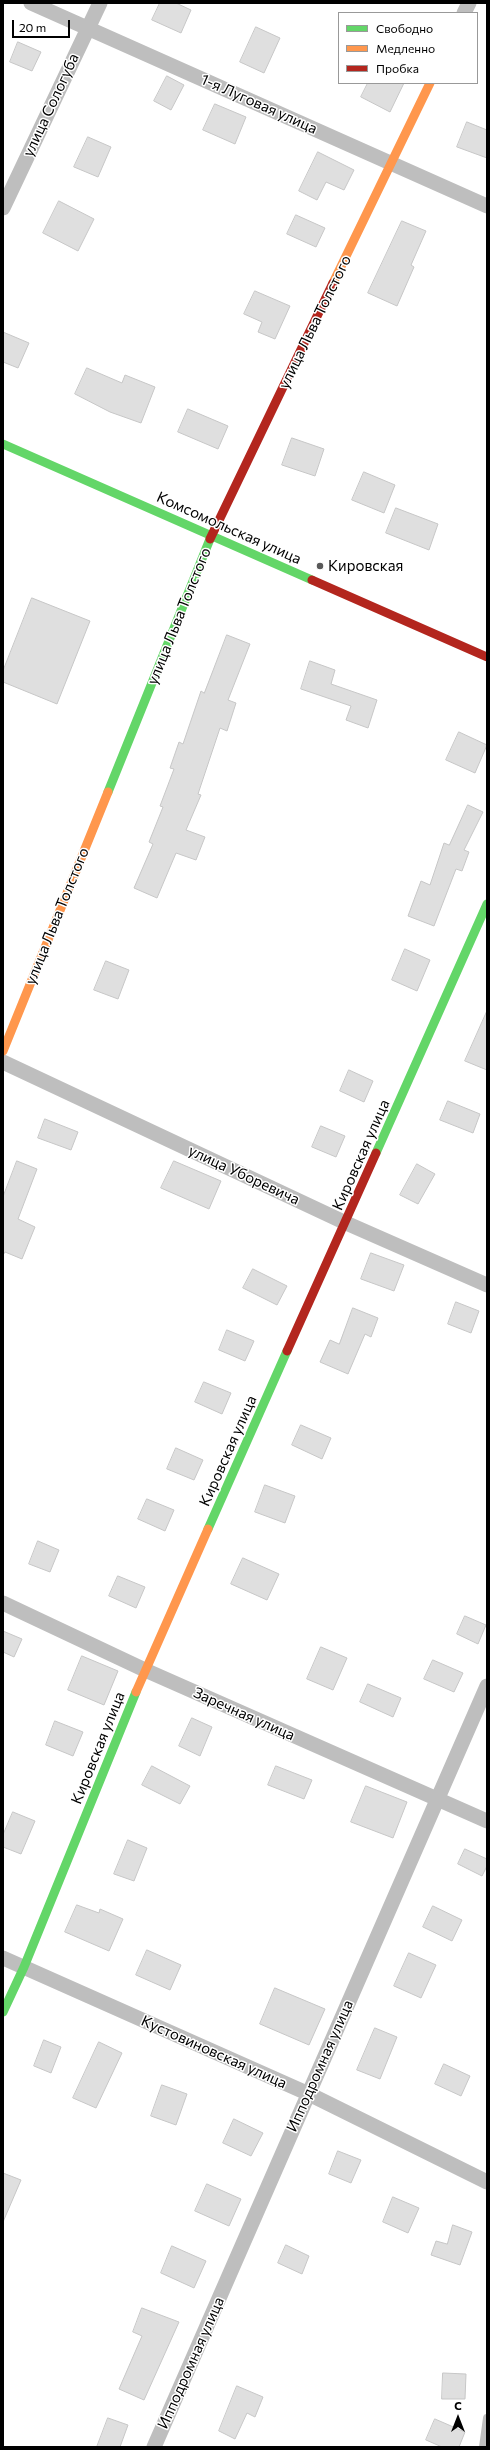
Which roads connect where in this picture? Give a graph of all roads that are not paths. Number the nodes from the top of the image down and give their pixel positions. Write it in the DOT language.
graph roads {
  1 [pos="31,3"];
  2 [pos="100,3"];
  3 [pos="469,3"];
  4 [pos="464,12"];
  5 [pos="87,28"];
  6 [pos="430,84"];
  7 [pos="391,164"];
  8 [pos="487,206"];
  9 [pos="3,208"];
  10 [pos="3,444"];
  11 [pos="211,536"];
  12 [pos="487,657"];
  13 [pos="487,904"];
  14 [pos="3,1051"];
  15 [pos="3,1062"];
  16 [pos="346,1223"];
  17 [pos="487,1285"];
  18 [pos="3,1603"];
  19 [pos="144,1670"];
  20 [pos="487,1686"];
  21 [pos="437,1798"];
  22 [pos="487,1821"];
  23 [pos="3,1958"];
  24 [pos="24,1967"];
  25 [pos="3,2012"];
  26 [pos="309,2094"];
  27 [pos="487,2182"];
  28 [pos="487,2418"];
  29 [pos="154,2447"];
  30 [pos="482,2447"];
  1 -- 5 [label="street, 1-я Луговая улица"];
  2 -- 5 [label="street, улица Сологуба"];
  3 -- 4 [label="street"];
  5 -- 7 [label="street, 1-я Луговая улица"];
  5 -- 9 [label="street, улица Сологуба"];
  6 -- 7 [label="street, улица Льва Толстого"];
  7 -- 8 [label="street, 1-я Луговая улица"];
  7 -- 11 [label="street, улица Льва Толстого"];
  10 -- 11 [label="street, Комсомольская улица"];
  11 -- 12 [label="street, Комсомольская улица"];
  11 -- 14 [label="street, улица Льва Толстого"];
  13 -- 16 [label="street, Кировская улица"];
  15 -- 16 [label="street, улица Уборевича"];
  16 -- 17 [label="street, улица Уборевича"];
  16 -- 19 [label="street, Кировская улица"];
  18 -- 19 [label="street, Заречная улица"];
  19 -- 21 [label="street, Заречная улица"];
  19 -- 24 [label="street, Кировская улица"];
  20 -- 21 [label="street, Ипподромная улица"];
  21 -- 22 [label="street, Заречная улица"];
  21 -- 26 [label="street, Ипподромная улица"];
  23 -- 24 [label="street, Кустовиновская улица"];
  24 -- 25 [label="street, Кировская улица"];
  24 -- 26 [label="street, Кустовиновская улица"];
  26 -- 27 [label="street, Кустовиновская улица"];
  26 -- 29 [label="street, Ипподромная улица"];
  28 -- 30 [label="lane"];
}
